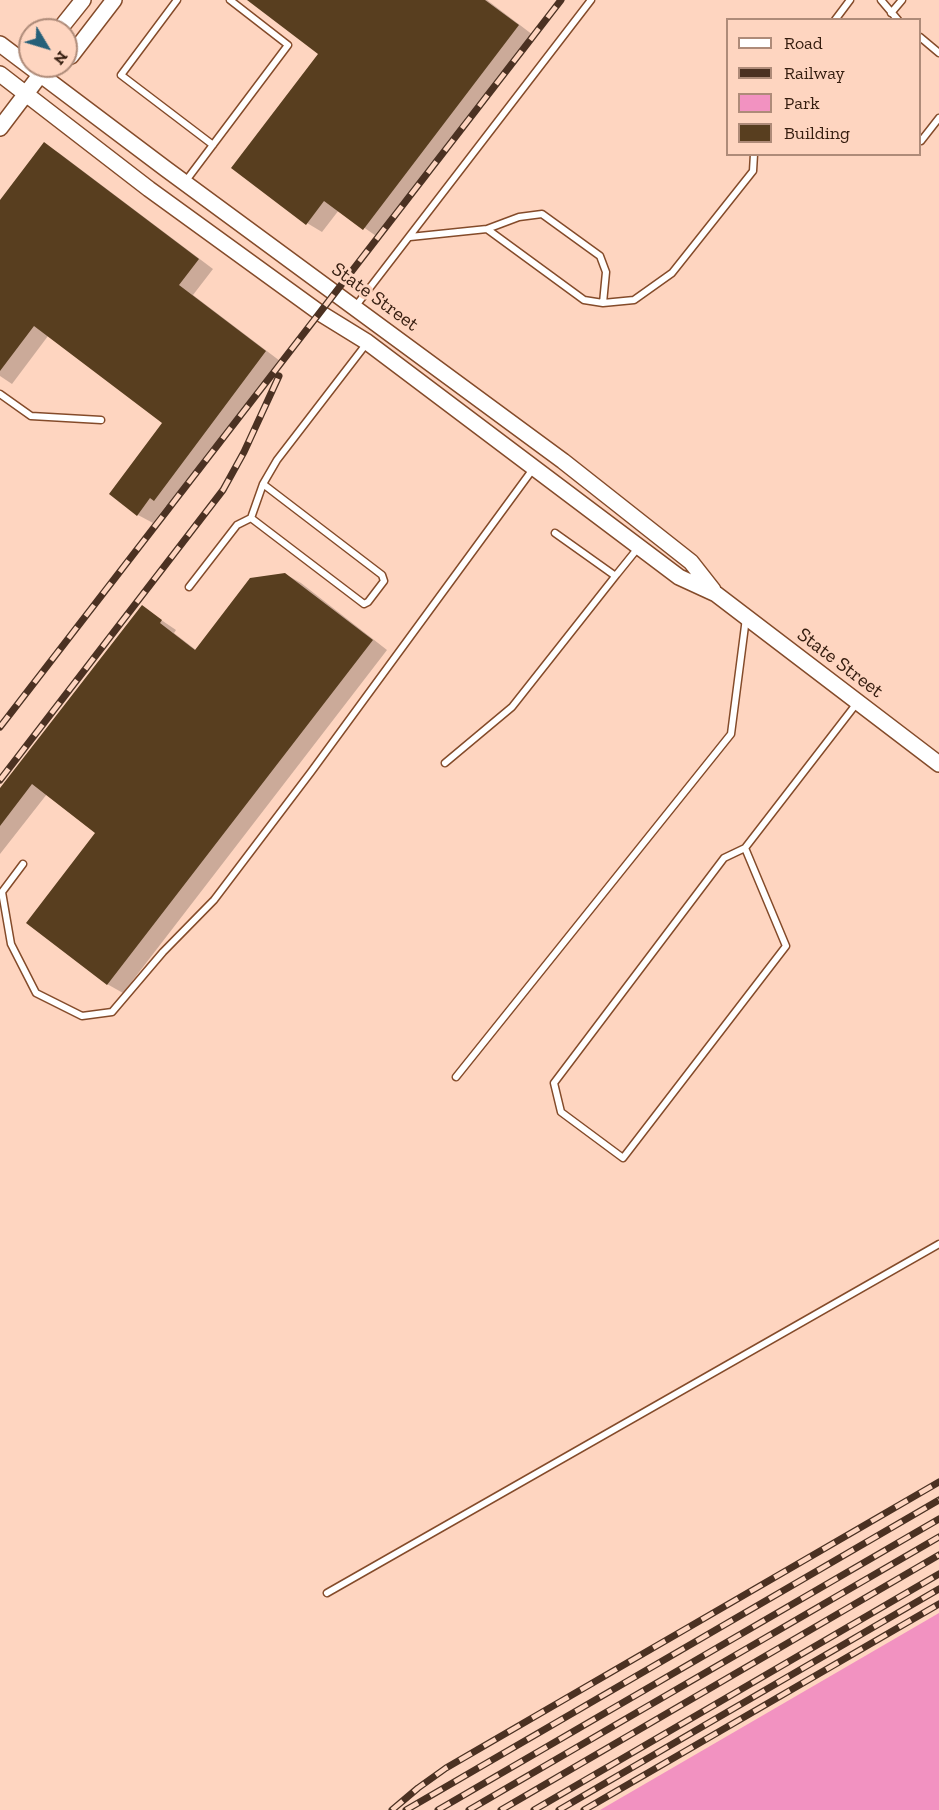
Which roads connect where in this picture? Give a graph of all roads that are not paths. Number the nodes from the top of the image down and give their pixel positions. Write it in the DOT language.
graph roads {
  1 [pos="83,0"];
  2 [pos="114,0"];
  3 [pos="177,0"];
  4 [pos="230,0"];
  5 [pos="591,0"];
  6 [pos="850,0"];
  7 [pos="881,0"];
  8 [pos="902,0"];
  9 [pos="891,13"];
  10 [pos="69,18"];
  11 [pos="836,18"];
  12 [pos="896,18"];
  13 [pos="921,38"];
  14 [pos="0,44"];
  15 [pos="78,47"];
  16 [pos="18,53"];
  17 [pos="939,53"];
  18 [pos="0,74"];
  19 [pos="38,78"];
  20 [pos="58,78"];
  21 [pos="26,94"];
  22 [pos="939,118"];
  23 [pos="0,128"];
  24 [pos="921,141"];
  25 [pos="213,145"];
  26 [pos="754,156"];
  27 [pos="184,183"];
  28 [pos="487,229"];
  29 [pos="410,237"];
  30 [pos="603,303"];
  31 [pos="354,308"];
  32 [pos="367,342"];
  33 [pos="0,394"];
  34 [pos="101,420"];
  35 [pos="533,469"];
  36 [pos="263,484"];
  37 [pos="251,518"];
  38 [pos="555,533"];
  39 [pos="638,547"];
  40 [pos="617,574"];
  41 [pos="189,587"];
  42 [pos="716,594"];
  43 [pos="747,617"];
  44 [pos="858,702"];
  45 [pos="445,763"];
  46 [pos="939,764"];
  47 [pos="746,848"];
  48 [pos="23,864"];
  49 [pos="456,1077"];
  50 [pos="939,1244"];
  51 [pos="327,1593"];
  1 -- 10 [label="street"];
  2 -- 15 [label="street"];
  3 -- 25 [label="lane"];
  4 -- 25 [label="lane"];
  5 -- 29 [label="lane"];
  6 -- 11 [label="lane"];
  7 -- 9 [label="lane"];
  8 -- 9 [label="lane"];
  9 -- 12 [label="lane"];
  13 -- 17 [label="lane"];
  14 -- 16 [label="street, State Street"];
  18 -- 21 [label="street, State Street"];
  19 -- 21 [label="street"];
  20 -- 27 [label="street, State Street"];
  21 -- 23 [label="street"];
  21 -- 32 [label="street, State Street"];
  22 -- 24 [label="lane"];
  25 -- 27 [label="lane"];
  26 -- 30 [label="lane"];
  27 -- 31 [label="street, State Street"];
  28 -- 29 [label="lane"];
  28 -- 30 [label="lane"];
  28 -- 30 [label="lane"];
  29 -- 31 [label="lane"];
  31 -- 42 [label="street, State Street"];
  32 -- 35 [label="street, State Street"];
  32 -- 36 [label="lane"];
  33 -- 34 [label="lane"];
  35 -- 39 [label="street, State Street"];
  35 -- 48 [label="lane"];
  36 -- 37 [label="lane"];
  36 -- 37 [label="lane"];
  37 -- 41 [label="lane"];
  38 -- 40 [label="lane"];
  39 -- 40 [label="lane"];
  39 -- 42 [label="street, State Street"];
  40 -- 45 [label="lane"];
  42 -- 43 [label="street, State Street"];
  43 -- 44 [label="street, State Street"];
  43 -- 49 [label="lane"];
  44 -- 46 [label="street, State Street"];
  44 -- 47 [label="lane"];
  47 -- 47 [label="lane"];
  50 -- 51 [label="lane"];
}
